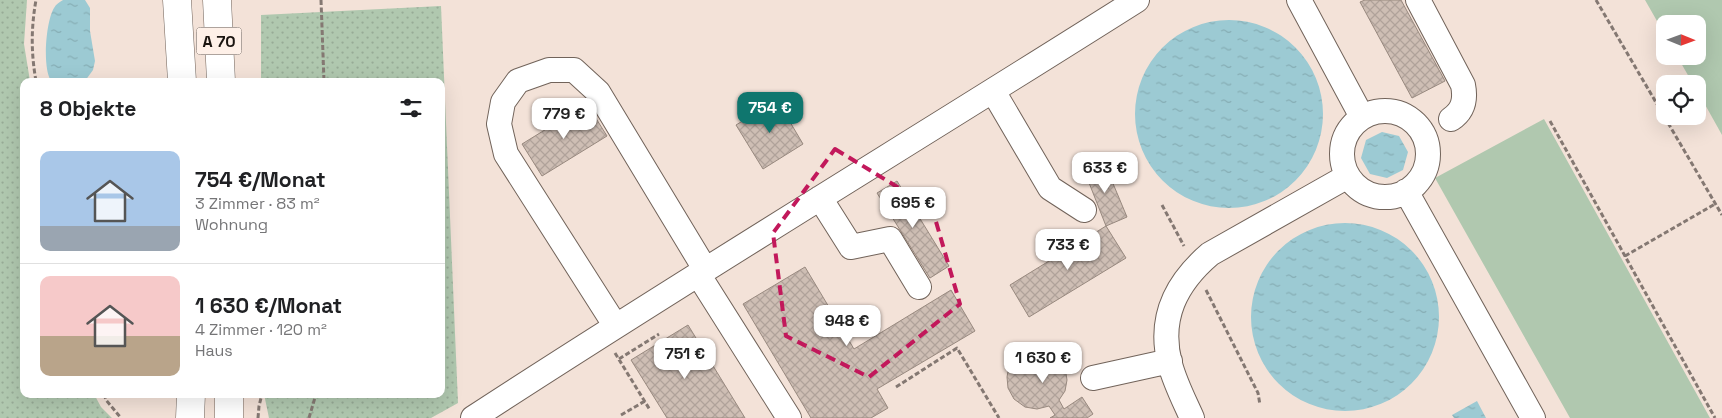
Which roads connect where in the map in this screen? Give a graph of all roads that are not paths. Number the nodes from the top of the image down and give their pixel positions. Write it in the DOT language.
graph roads {
  1 [pos="178,0"];
  2 [pos="217,0"];
  3 [pos="1136,0"];
  4 [pos="1300,0"];
  5 [pos="1418,0"];
  6 [pos="182,78"];
  7 [pos="221,78"];
  8 [pos="993,91"];
  9 [pos="1362,117"];
  10 [pos="1450,119"];
  11 [pos="1348,176"];
  12 [pos="1406,191"];
  13 [pos="820,198"];
  14 [pos="1084,210"];
  15 [pos="701,272"];
  16 [pos="918,287"];
  17 [pos="609,329"];
  18 [pos="1170,361"];
  19 [pos="1093,378"];
  20 [pos="190,398"];
  21 [pos="229,398"];
  22 [pos="190,418"];
  23 [pos="229,418"];
  24 [pos="473,418"];
  25 [pos="789,418"];
  26 [pos="1192,418"];
  27 [pos="1533,418"];
  1 -- 6 [label="highway, A 70"];
  2 -- 7 [label="highway, A 70"];
  3 -- 8 [label="lane"];
  4 -- 9 [label="lane"];
  5 -- 10 [label="lane"];
  8 -- 13 [label="lane"];
  8 -- 14 [label="lane"];
  9 -- 11 [label="lane"];
  9 -- 12 [label="lane"];
  11 -- 12 [label="lane"];
  11 -- 18 [label="lane"];
  12 -- 27 [label="lane"];
  13 -- 15 [label="lane"];
  13 -- 16 [label="lane"];
  15 -- 17 [label="lane"];
  15 -- 17 [label="lane"];
  15 -- 25 [label="lane"];
  17 -- 24 [label="lane"];
  18 -- 19 [label="lane"];
  18 -- 26 [label="lane"];
  20 -- 22 [label="highway"];
  21 -- 23 [label="highway"];
}
